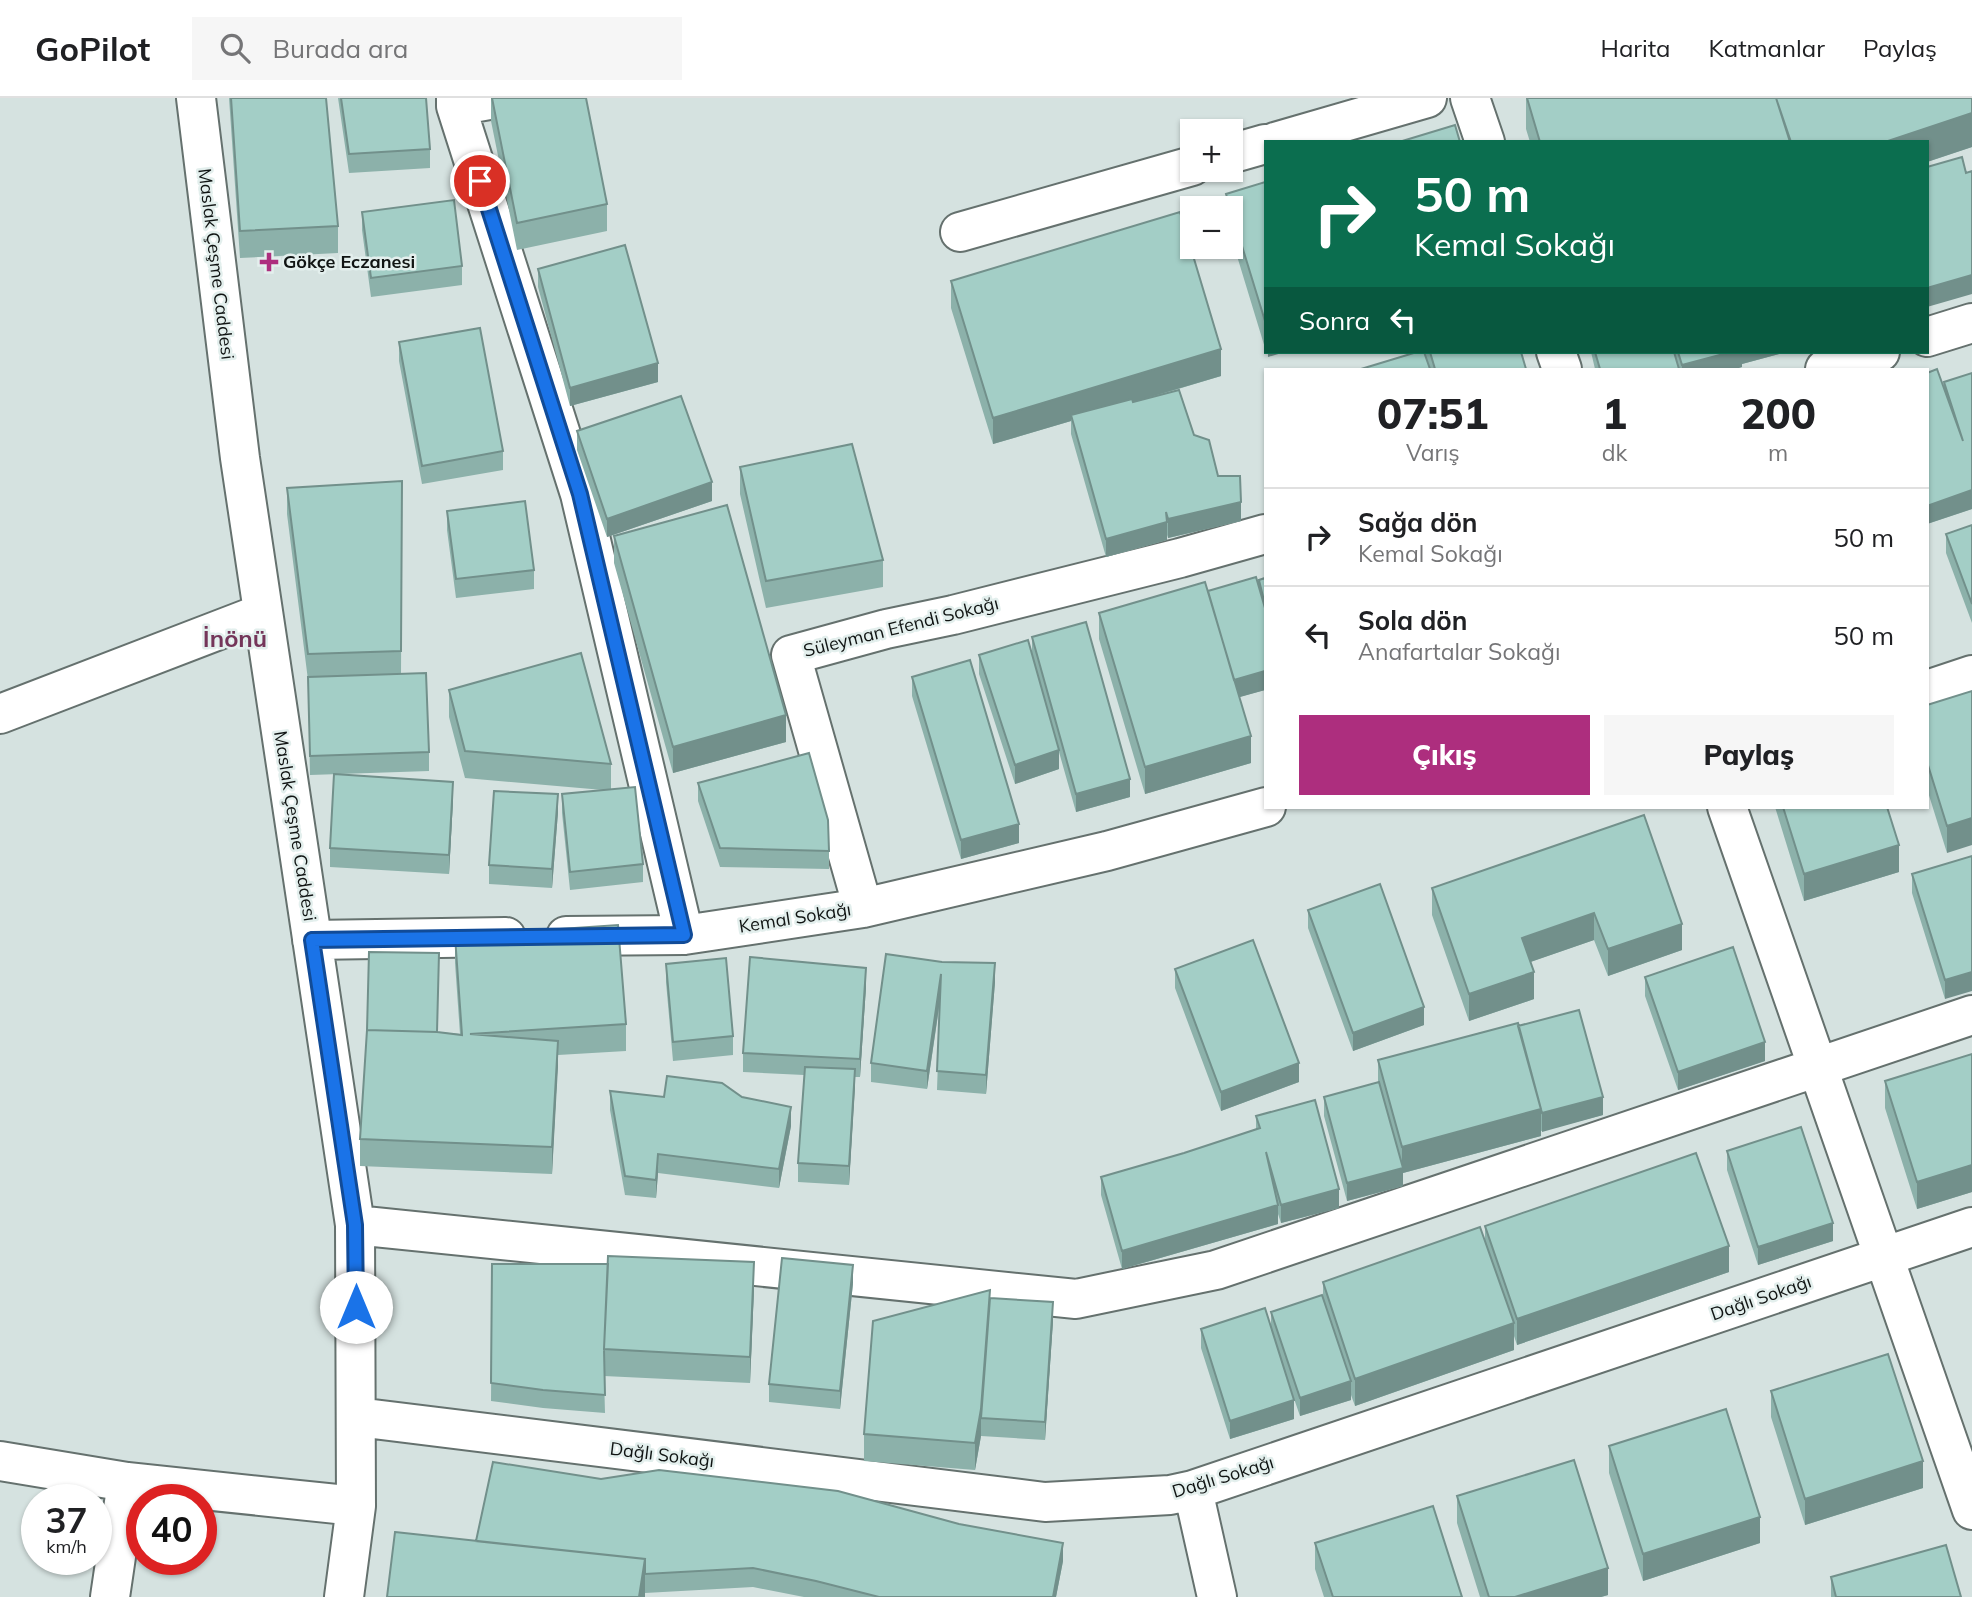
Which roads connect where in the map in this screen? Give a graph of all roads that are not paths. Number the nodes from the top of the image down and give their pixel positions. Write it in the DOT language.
graph roads {
  1 [pos="196,98"];
  2 [pos="500,98"];
  3 [pos="1427,98"];
  4 [pos="1470,98"];
  5 [pos="456,102"];
  6 [pos="1282,140"];
  7 [pos="1484,140"];
  8 [pos="1264,144"];
  9 [pos="1243,151"];
  10 [pos="1180,169"];
  11 [pos="960,232"];
  12 [pos="1972,323"];
  13 [pos="1929,336"];
  14 [pos="1874,354"];
  15 [pos="1828,368"];
  16 [pos="1264,534"];
  17 [pos="263,614"];
  18 [pos="1972,674"];
  19 [pos="1929,689"];
  20 [pos="0,714"];
  21 [pos="1264,808"];
  22 [pos="1728,809"];
  23 [pos="863,908"];
  24 [pos="684,935"];
  25 [pos="312,940"];
  26 [pos="1972,1015"];
  27 [pos="1819,1067"];
  28 [pos="355,1225"];
  29 [pos="1972,1227"];
  30 [pos="1884,1257"];
  31 [pos="357,1417"];
  32 [pos="0,1461"];
  33 [pos="127,1482"];
  34 [pos="1193,1490"];
  35 [pos="356,1506"];
  36 [pos="1972,1510"];
  37 [pos="110,1597"];
  38 [pos="344,1597"];
  39 [pos="1217,1597"];
  1 -- 17 [label="street, Maslak Çeşme Caddesi"];
  2 -- 5 [label="street"];
  3 -- 6 [label="street"];
  4 -- 7 [label="street"];
  5 -- 24 [label="street"];
  8 -- 9 [label="street"];
  10 -- 11 [label="street"];
  12 -- 13 [label="street"];
  14 -- 15 [label="street"];
  16 -- 23 [label="street, Süleyman Efendi Sokağı"];
  17 -- 20 [label="street"];
  17 -- 25 [label="street, Maslak Çeşme Caddesi"];
  18 -- 19 [label="street"];
  21 -- 23 [label="street, Kemal Sokağı"];
  22 -- 27 [label="street"];
  23 -- 24 [label="street, Kemal Sokağı"];
  24 -- 25 [label="street, Kemal Sokağı"];
  25 -- 28 [label="street, Maslak Çeşme Caddesi"];
  26 -- 27 [label="street"];
  27 -- 28 [label="street"];
  27 -- 30 [label="street"];
  28 -- 31 [label="street, Maslak Çeşme Caddesi"];
  29 -- 30 [label="street, Dağlı Sokağı"];
  30 -- 34 [label="street, Dağlı Sokağı"];
  30 -- 36 [label="street"];
  31 -- 34 [label="street, Dağlı Sokağı"];
  31 -- 35 [label="street, Maslak Çeşme Caddesi"];
  32 -- 33 [label="street"];
  33 -- 35 [label="street"];
  33 -- 37 [label="street"];
  34 -- 39 [label="street"];
  35 -- 38 [label="street, Maslak Çeşme Caddesi"];
}
